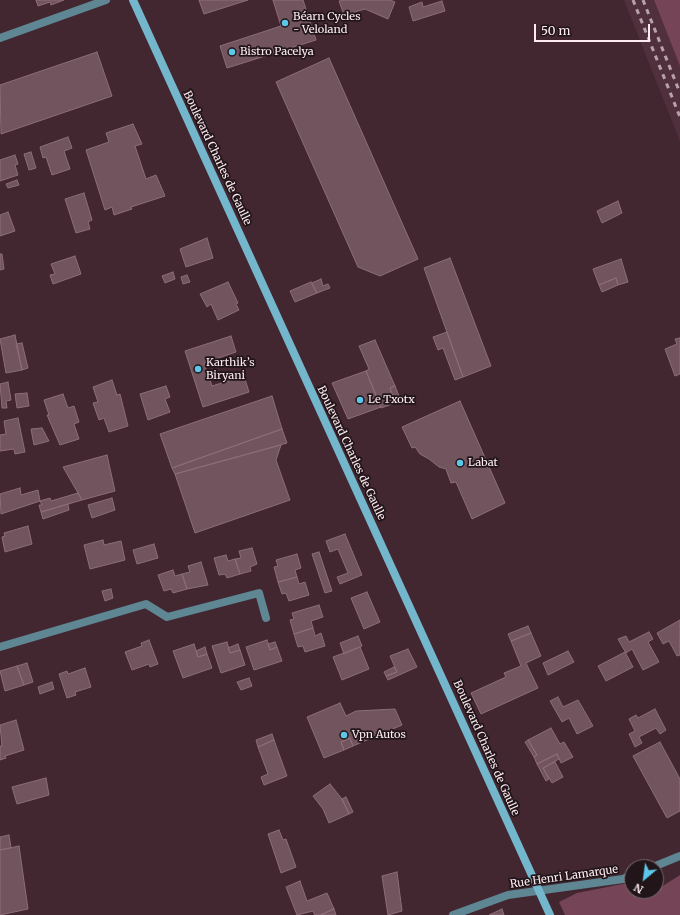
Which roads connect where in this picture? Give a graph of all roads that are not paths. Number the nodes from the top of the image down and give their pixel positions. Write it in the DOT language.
graph roads {
  1 [pos="106,0"];
  2 [pos="133,0"];
  3 [pos="0,38"];
  4 [pos="266,618"];
  5 [pos="0,647"];
  6 [pos="680,856"];
  7 [pos="664,862"];
  8 [pos="624,879"];
  9 [pos="539,891"];
  10 [pos="453,915"];
  11 [pos="550,915"];
  1 -- 3 [label="street"];
  2 -- 9 [label="main road, Boulevard Charles de Gaulle"];
  4 -- 5 [label="street"];
  6 -- 7 [label="street"];
  8 -- 9 [label="street, Rue Henri Lamarque"];
  9 -- 10 [label="street, Rue Henri Lamarque"];
  9 -- 11 [label="main road, Boulevard Charles de Gaulle"];
}
